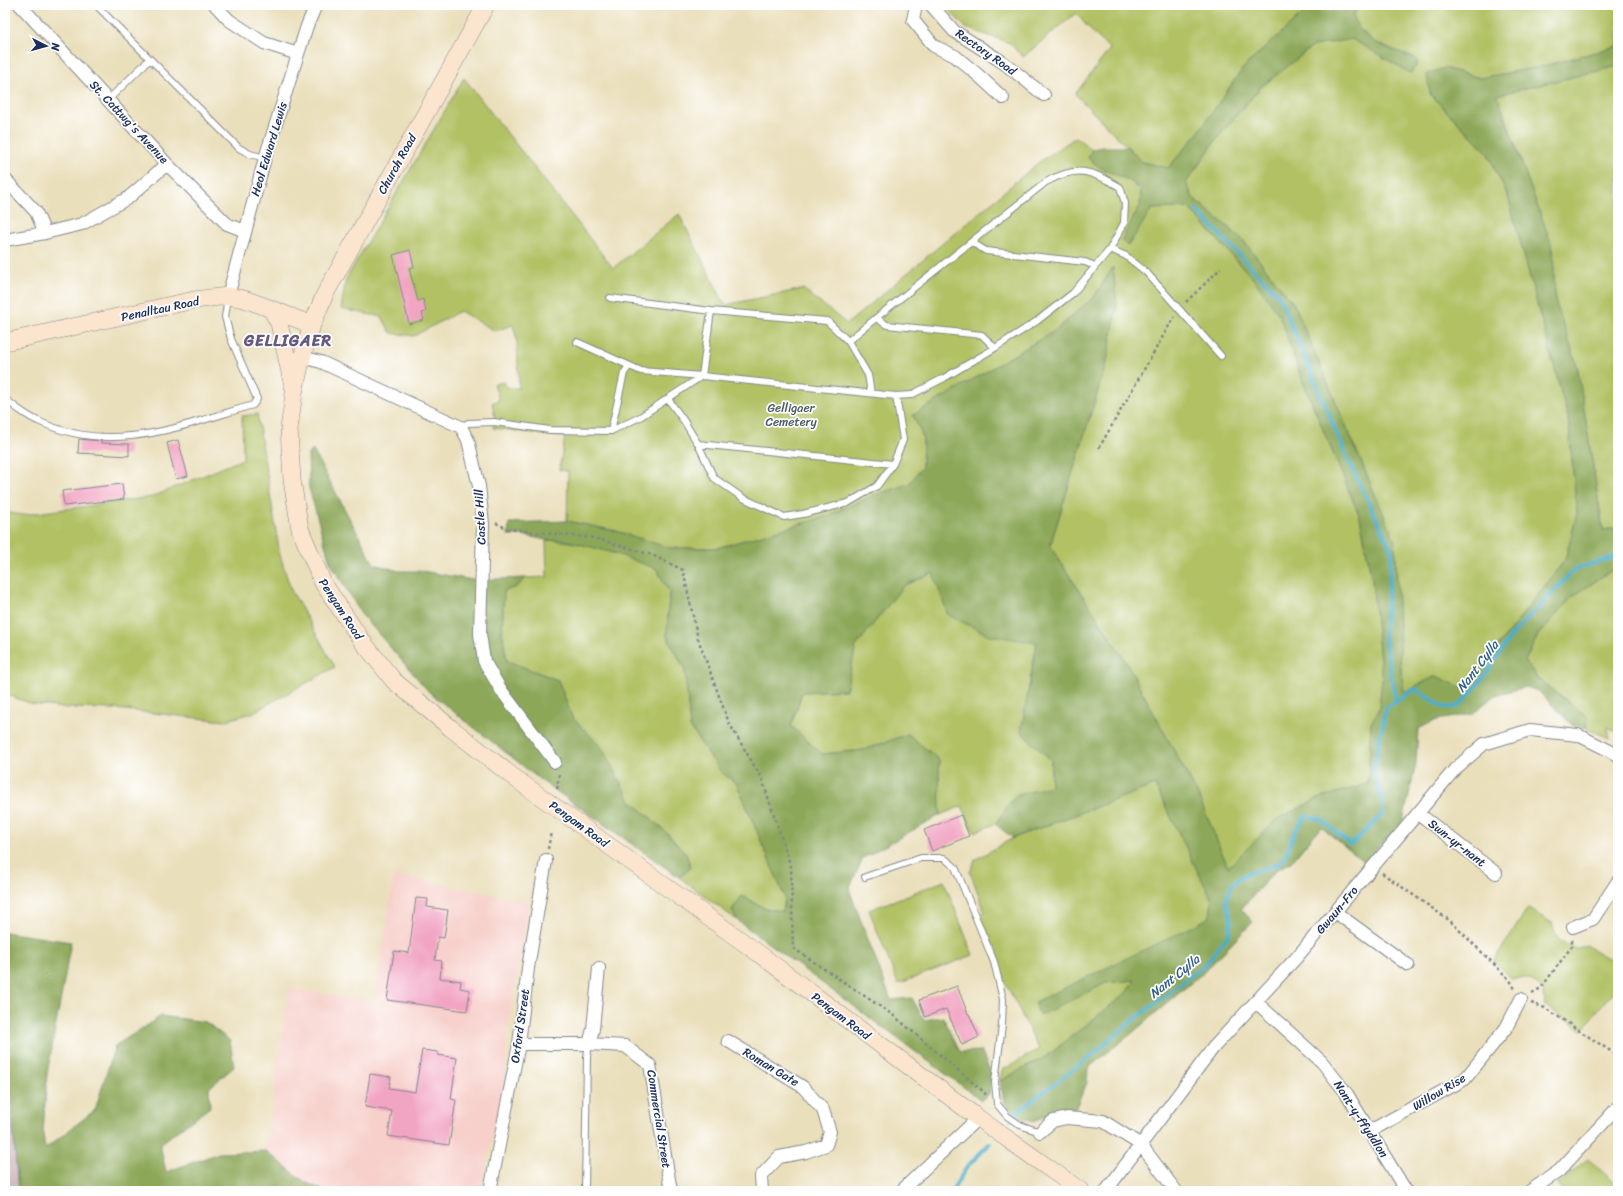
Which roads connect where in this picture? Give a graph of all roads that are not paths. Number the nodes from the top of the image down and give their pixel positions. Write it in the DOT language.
graph roads {
  1 [pos="20,5"];
  2 [pos="96,5"];
  3 [pos="215,5"];
  4 [pos="316,5"];
  5 [pos="486,5"];
  6 [pos="916,5"];
  7 [pos="931,5"];
  8 [pos="298,54"];
  9 [pos="150,59"];
  10 [pos="1044,95"];
  11 [pos="1003,98"];
  12 [pos="108,100"];
  13 [pos="265,158"];
  14 [pos="167,164"];
  15 [pos="5,178"];
  16 [pos="245,231"];
  17 [pos="45,233"];
  18 [pos="5,240"];
  19 [pos="971,242"];
  20 [pos="1110,249"];
  21 [pos="1095,266"];
  22 [pos="228,296"];
  23 [pos="610,298"];
  24 [pos="271,309"];
  25 [pos="711,311"];
  26 [pos="876,318"];
  27 [pos="312,325"];
  28 [pos="5,342"];
  29 [pos="577,342"];
  30 [pos="848,342"];
  31 [pos="996,348"];
  32 [pos="1221,356"];
  33 [pos="302,357"];
  34 [pos="629,366"];
  35 [pos="702,376"];
  36 [pos="294,392"];
  37 [pos="871,393"];
  38 [pos="896,396"];
  39 [pos="5,399"];
  40 [pos="668,399"];
  41 [pos="461,427"];
  42 [pos="611,431"];
  43 [pos="698,444"];
  44 [pos="893,464"];
  45 [pos="1618,757"];
  46 [pos="555,762"];
  47 [pos="1418,812"];
  48 [pos="546,860"];
  49 [pos="1496,873"];
  50 [pos="864,877"];
  51 [pos="1618,882"];
  52 [pos="1335,912"];
  53 [pos="1573,927"];
  54 [pos="1408,965"];
  55 [pos="599,968"];
  56 [pos="1521,999"];
  57 [pos="1256,1002"];
  58 [pos="728,1041"];
  59 [pos="519,1044"];
  60 [pos="589,1044"];
  61 [pos="1618,1107"];
  62 [pos="978,1118"];
  63 [pos="1370,1131"];
  64 [pos="1040,1132"];
  65 [pos="1141,1145"];
  66 [pos="490,1191"];
  67 [pos="585,1191"];
  68 [pos="671,1191"];
  69 [pos="762,1191"];
  70 [pos="901,1191"];
  71 [pos="1081,1191"];
  72 [pos="1106,1191"];
  73 [pos="1176,1191"];
  74 [pos="1406,1191"];
  75 [pos="1530,1191"];
  1 -- 12 [label="street, St. Cattwg's Avenue"];
  2 -- 9 [label="lane"];
  3 -- 8 [label="street"];
  4 -- 8 [label="street, Heol Edward Lewis"];
  5 -- 27 [label="main road, Church Road"];
  6 -- 11 [label="street"];
  7 -- 10 [label="street, Rectory Road"];
  8 -- 13 [label="street, Heol Edward Lewis"];
  9 -- 12 [label="lane"];
  9 -- 13 [label="lane"];
  12 -- 14 [label="street, St. Cattwg's Avenue"];
  13 -- 16 [label="street, Heol Edward Lewis"];
  14 -- 16 [label="street, St. Cattwg's Avenue"];
  14 -- 17 [label="street"];
  15 -- 17 [label="street"];
  16 -- 22 [label="street, Heol Edward Lewis"];
  17 -- 18 [label="street"];
  19 -- 20 [label="lane"];
  19 -- 21 [label="lane"];
  19 -- 26 [label="lane"];
  20 -- 21 [label="lane"];
  20 -- 32 [label="lane"];
  21 -- 31 [label="lane"];
  22 -- 24 [label="main road, Penalltau Road"];
  22 -- 28 [label="main road, Penalltau Road"];
  22 -- 39 [label="lane"];
  23 -- 25 [label="lane"];
  24 -- 27 [label="main road, Penalltau Road"];
  24 -- 36 [label="main road"];
  25 -- 30 [label="lane"];
  25 -- 35 [label="lane"];
  26 -- 30 [label="lane"];
  26 -- 31 [label="lane"];
  27 -- 33 [label="main road, Pengam Road"];
  29 -- 34 [label="lane"];
  30 -- 37 [label="lane"];
  31 -- 38 [label="lane"];
  33 -- 36 [label="main road, Pengam Road"];
  33 -- 41 [label="street"];
  34 -- 35 [label="lane"];
  34 -- 42 [label="lane"];
  35 -- 37 [label="lane"];
  35 -- 40 [label="lane"];
  36 -- 62 [label="main road, Pengam Road"];
  37 -- 38 [label="lane"];
  38 -- 44 [label="lane"];
  40 -- 42 [label="lane"];
  40 -- 43 [label="lane"];
  41 -- 42 [label="lane"];
  41 -- 46 [label="street, Castle Hill"];
  43 -- 44 [label="lane"];
  43 -- 44 [label="lane"];
  45 -- 47 [label="street, Gwaun-Fro"];
  47 -- 49 [label="street, Swn-yr-nant"];
  47 -- 52 [label="street, Gwaun-Fro"];
  48 -- 59 [label="street, Oxford Street"];
  50 -- 64 [label="lane"];
  51 -- 53 [label="street"];
  52 -- 54 [label="street"];
  52 -- 57 [label="street, Gwaun-Fro"];
  55 -- 60 [label="street"];
  56 -- 63 [label="street, Willow Rise"];
  57 -- 63 [label="street, Nant-y-ffyddlon"];
  57 -- 65 [label="street, Gwaun-Fro"];
  58 -- 69 [label="street, Roman Gate"];
  59 -- 60 [label="street, Commercial Street"];
  59 -- 66 [label="street, Oxford Street"];
  60 -- 67 [label="lane"];
  60 -- 68 [label="street, Commercial Street"];
  61 -- 75 [label="street"];
  62 -- 70 [label="street"];
  62 -- 71 [label="main road, Pengam Road"];
  63 -- 74 [label="street, Nant-y-ffyddlon"];
  64 -- 65 [label="street"];
  65 -- 72 [label="street, Gwaun-Fro"];
  65 -- 73 [label="street"];
}
